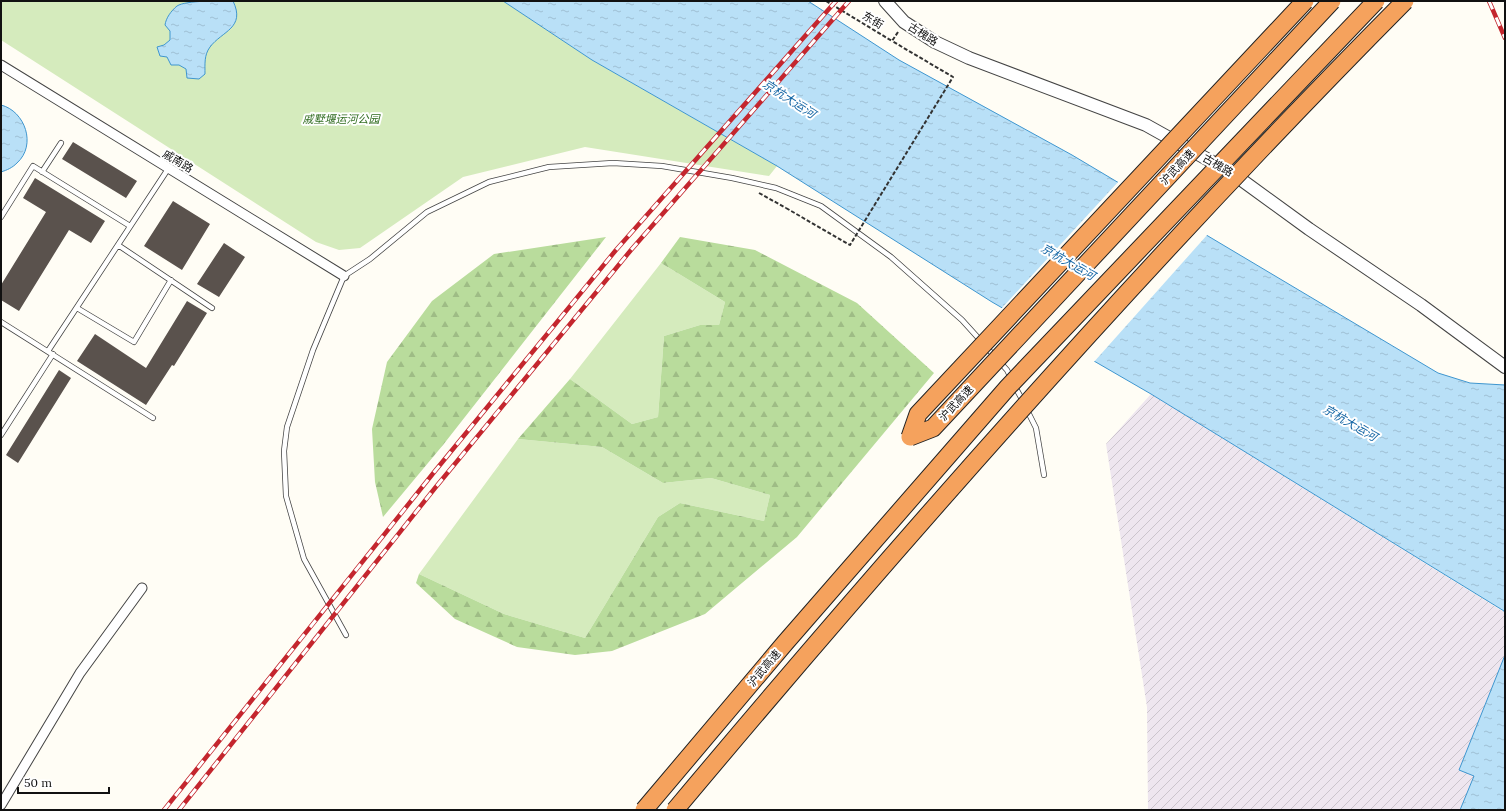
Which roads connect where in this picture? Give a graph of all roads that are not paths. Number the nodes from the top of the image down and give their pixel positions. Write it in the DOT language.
graph roads {
  1 [pos="885,1"];
  2 [pos="1305,1"];
  3 [pos="1332,1"];
  4 [pos="1376,1"];
  5 [pos="1405,1"];
  6 [pos="1,65"];
  7 [pos="61,143"];
  8 [pos="168,169"];
  9 [pos="42,172"];
  10 [pos="1,217"];
  11 [pos="130,226"];
  12 [pos="118,245"];
  13 [pos="344,276"];
  14 [pos="171,280"];
  15 [pos="77,308"];
  16 [pos="212,308"];
  17 [pos="1,322"];
  18 [pos="48,351"];
  19 [pos="53,354"];
  20 [pos="1505,367"];
  21 [pos="153,418"];
  22 [pos="1,435"];
  23 [pos="1044,475"];
  24 [pos="142,588"];
  25 [pos="346,635"];
  26 [pos="1,806"];
  27 [pos="644,810"];
  28 [pos="675,810"];
  1 -- 20 [label="street, 古槐路"];
  2 -- 3 [label="highway, 沪武高速, bridge"];
  4 -- 27 [label="highway, 沪武高速, bridge"];
  5 -- 28 [label="highway, 沪武高速, bridge"];
  6 -- 8 [label="street, 戚南路"];
  7 -- 9 [label="lane"];
  8 -- 11 [label="lane"];
  8 -- 13 [label="street, 戚南路"];
  9 -- 10 [label="lane"];
  9 -- 11 [label="lane"];
  11 -- 12 [label="lane"];
  12 -- 14 [label="lane"];
  12 -- 15 [label="lane"];
  13 -- 23 [label="lane"];
  13 -- 25 [label="lane"];
  14 -- 15 [label="lane"];
  14 -- 16 [label="lane"];
  15 -- 18 [label="lane"];
  17 -- 18 [label="lane"];
  18 -- 19 [label="lane"];
  19 -- 21 [label="lane"];
  19 -- 22 [label="lane"];
  24 -- 26 [label="street"];
}
